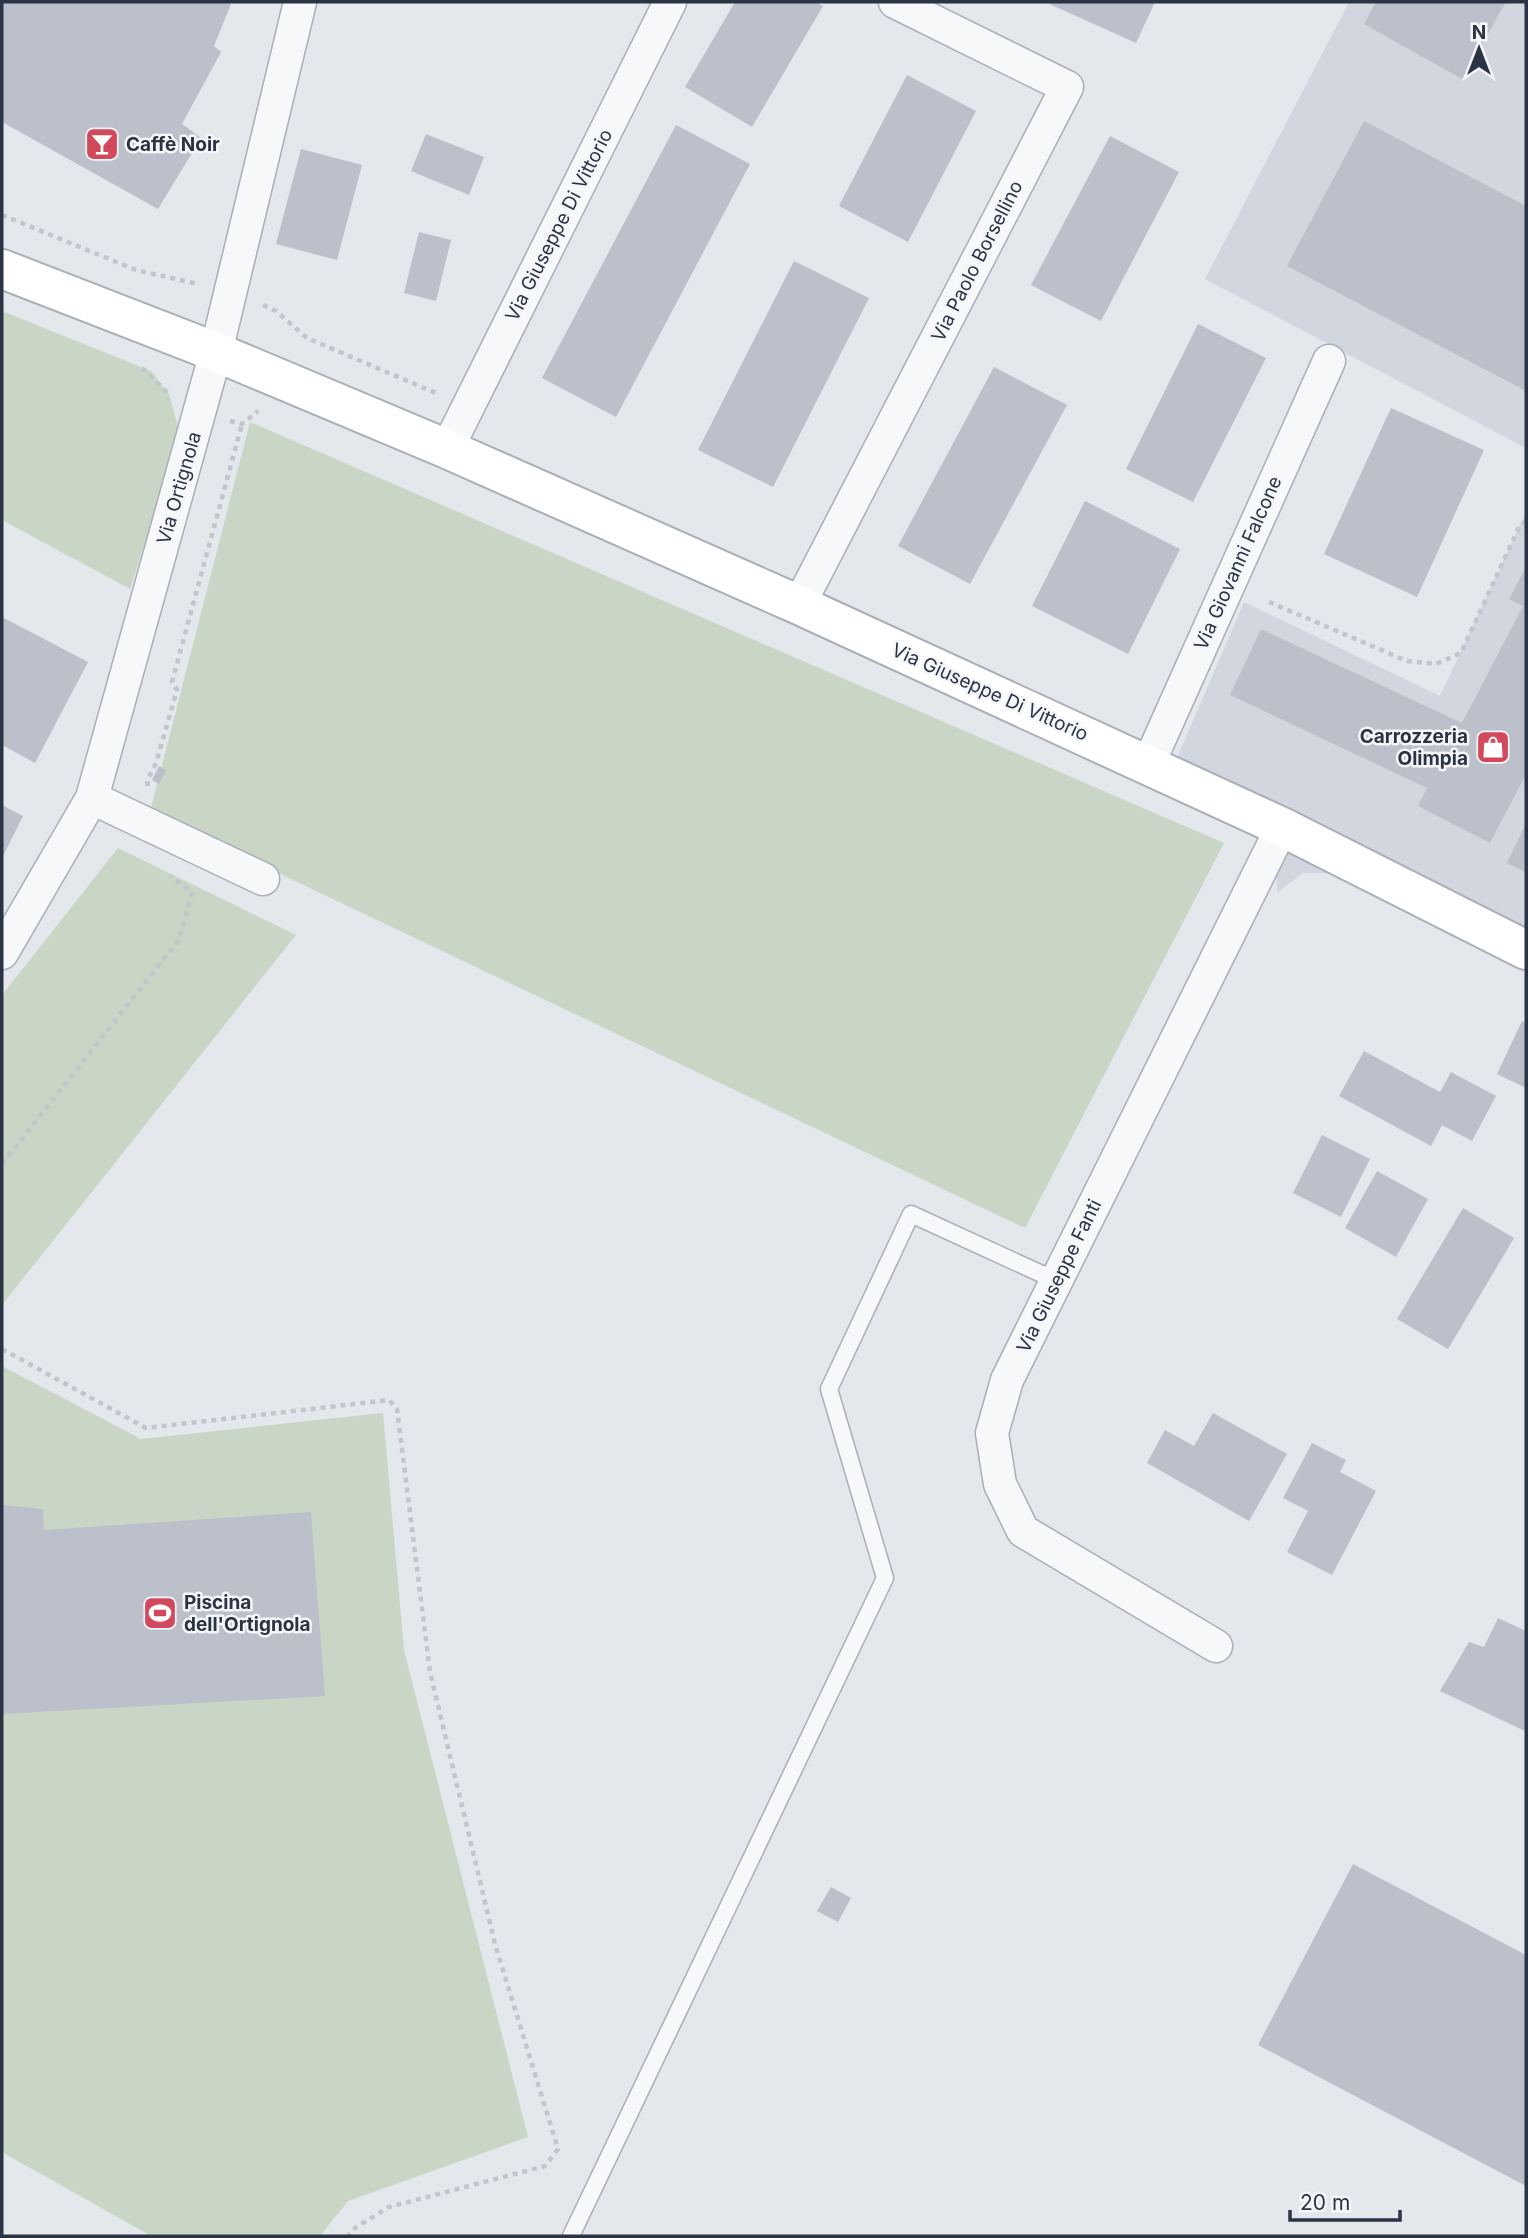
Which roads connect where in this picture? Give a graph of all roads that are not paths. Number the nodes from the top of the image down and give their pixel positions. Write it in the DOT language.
graph roads {
  1 [pos="300,2"];
  2 [pos="670,2"];
  3 [pos="895,2"];
  4 [pos="2,269"];
  5 [pos="216,352"];
  6 [pos="1329,361"];
  7 [pos="447,449"];
  8 [pos="799,605"];
  9 [pos="1148,765"];
  10 [pos="92,798"];
  11 [pos="1282,827"];
  12 [pos="263,879"];
  13 [pos="1526,950"];
  14 [pos="2,953"];
  15 [pos="1057,1281"];
  16 [pos="1216,1646"];
  17 [pos="571,2236"];
  1 -- 5 [label="street, Via Ortignola"];
  2 -- 7 [label="street, Via Giuseppe Di Vittorio"];
  3 -- 8 [label="street, Via Paolo Borsellino"];
  4 -- 5 [label="main road, Via Giuseppe Di Vittorio"];
  5 -- 7 [label="main road, Via Giuseppe Di Vittorio"];
  5 -- 10 [label="street, Via Ortignola"];
  6 -- 9 [label="street, Via Giovanni Falcone"];
  7 -- 8 [label="main road, Via Giuseppe Di Vittorio"];
  8 -- 9 [label="main road, Via Giuseppe Di Vittorio"];
  9 -- 11 [label="main road, Via Giuseppe Di Vittorio"];
  10 -- 12 [label="street"];
  10 -- 14 [label="street, Via Ortignola"];
  11 -- 13 [label="main road, Via Giuseppe Di Vittorio"];
  11 -- 15 [label="street, Via Giuseppe Fanti"];
  15 -- 16 [label="street, Via Giuseppe Fanti"];
  15 -- 17 [label="lane"];
}
